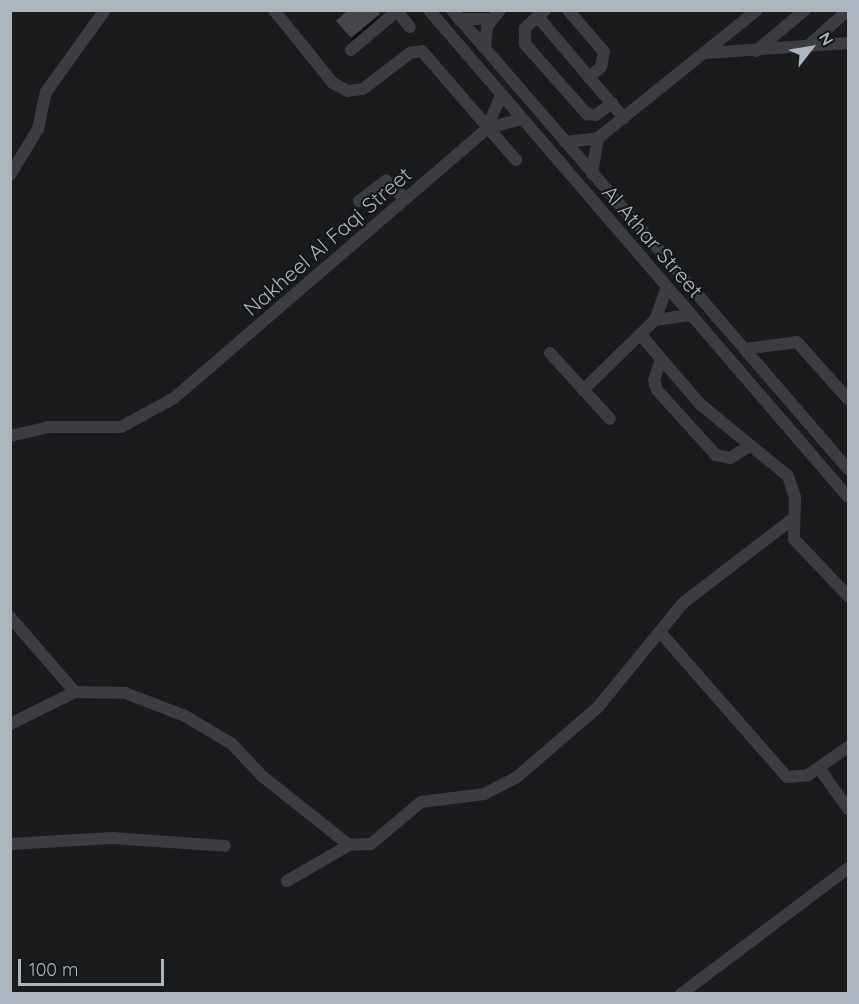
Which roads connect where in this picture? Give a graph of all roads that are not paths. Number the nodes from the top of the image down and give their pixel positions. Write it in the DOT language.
graph roads {
  1 [pos="105,10"];
  2 [pos="274,10"];
  3 [pos="429,10"];
  4 [pos="568,10"];
  5 [pos="757,10"];
  6 [pos="804,10"];
  7 [pos="848,10"];
  8 [pos="396,11"];
  9 [pos="541,14"];
  10 [pos="456,15"];
  11 [pos="495,15"];
  12 [pos="410,27"];
  13 [pos="849,43"];
  14 [pos="807,46"];
  15 [pos="485,49"];
  16 [pos="351,50"];
  17 [pos="756,51"];
  18 [pos="706,53"];
  19 [pos="589,77"];
  20 [pos="501,95"];
  21 [pos="612,103"];
  22 [pos="521,118"];
  23 [pos="624,118"];
  24 [pos="488,128"];
  25 [pos="597,138"];
  26 [pos="566,142"];
  27 [pos="516,160"];
  28 [pos="10,175"];
  29 [pos="592,175"];
  30 [pos="405,199"];
  31 [pos="359,201"];
  32 [pos="667,287"];
  33 [pos="690,315"];
  34 [pos="655,320"];
  35 [pos="640,334"];
  36 [pos="746,349"];
  37 [pos="550,353"];
  38 [pos="661,359"];
  39 [pos="583,390"];
  40 [pos="849,399"];
  41 [pos="609,419"];
  42 [pos="10,436"];
  43 [pos="750,446"];
  44 [pos="849,469"];
  45 [pos="849,497"];
  46 [pos="790,521"];
  47 [pos="849,596"];
  48 [pos="10,617"];
  49 [pos="660,632"];
  50 [pos="75,692"];
  51 [pos="10,724"];
  52 [pos="849,747"];
  53 [pos="819,768"];
  54 [pos="849,809"];
  55 [pos="10,844"];
  56 [pos="349,845"];
  57 [pos="225,846"];
  58 [pos="849,868"];
  59 [pos="287,881"];
  60 [pos="681,993"];
  1 -- 28 [label="street"];
  2 -- 24 [label="street"];
  3 -- 20 [label="street, Al Athar Street"];
  4 -- 19 [label="street"];
  5 -- 18 [label="street"];
  6 -- 17 [label="street"];
  7 -- 14 [label="street"];
  8 -- 12 [label="street"];
  8 -- 16 [label="street"];
  9 -- 19 [label="street"];
  9 -- 21 [label="street"];
  10 -- 11 [label="street"];
  10 -- 15 [label="street, Al Athar Street"];
  11 -- 15 [label="street"];
  13 -- 14 [label="street"];
  14 -- 17 [label="street"];
  15 -- 26 [label="street, Al Athar Street"];
  17 -- 18 [label="street"];
  18 -- 23 [label="street"];
  19 -- 21 [label="street"];
  20 -- 22 [label="street, Al Athar Street"];
  20 -- 24 [label="street, Nakheel Al Faqi Street"];
  21 -- 23 [label="street"];
  22 -- 24 [label="street, Nakheel Al Faqi Street"];
  22 -- 32 [label="street, Al Athar Street"];
  23 -- 25 [label="street"];
  24 -- 27 [label="street"];
  24 -- 30 [label="street, Nakheel Al Faqi Street"];
  25 -- 26 [label="street"];
  25 -- 29 [label="street"];
  26 -- 29 [label="street, Al Athar Street"];
  29 -- 36 [label="street, Al Athar Street"];
  30 -- 31 [label="street"];
  30 -- 42 [label="street, Nakheel Al Faqi Street"];
  32 -- 33 [label="street, Al Athar Street"];
  32 -- 34 [label="street"];
  33 -- 34 [label="street"];
  33 -- 45 [label="street, Al Athar Street"];
  34 -- 35 [label="street"];
  35 -- 38 [label="street"];
  35 -- 39 [label="street"];
  36 -- 40 [label="street"];
  36 -- 44 [label="street, Al Athar Street"];
  37 -- 39 [label="street"];
  38 -- 43 [label="street"];
  38 -- 43 [label="street"];
  39 -- 41 [label="street"];
  43 -- 46 [label="street"];
  46 -- 47 [label="street"];
  46 -- 49 [label="street"];
  48 -- 50 [label="street"];
  49 -- 53 [label="street"];
  49 -- 56 [label="street"];
  50 -- 51 [label="street"];
  50 -- 56 [label="street"];
  52 -- 53 [label="street"];
  53 -- 54 [label="street"];
  55 -- 57 [label="street"];
  56 -- 59 [label="street"];
  58 -- 60 [label="street"];
}
